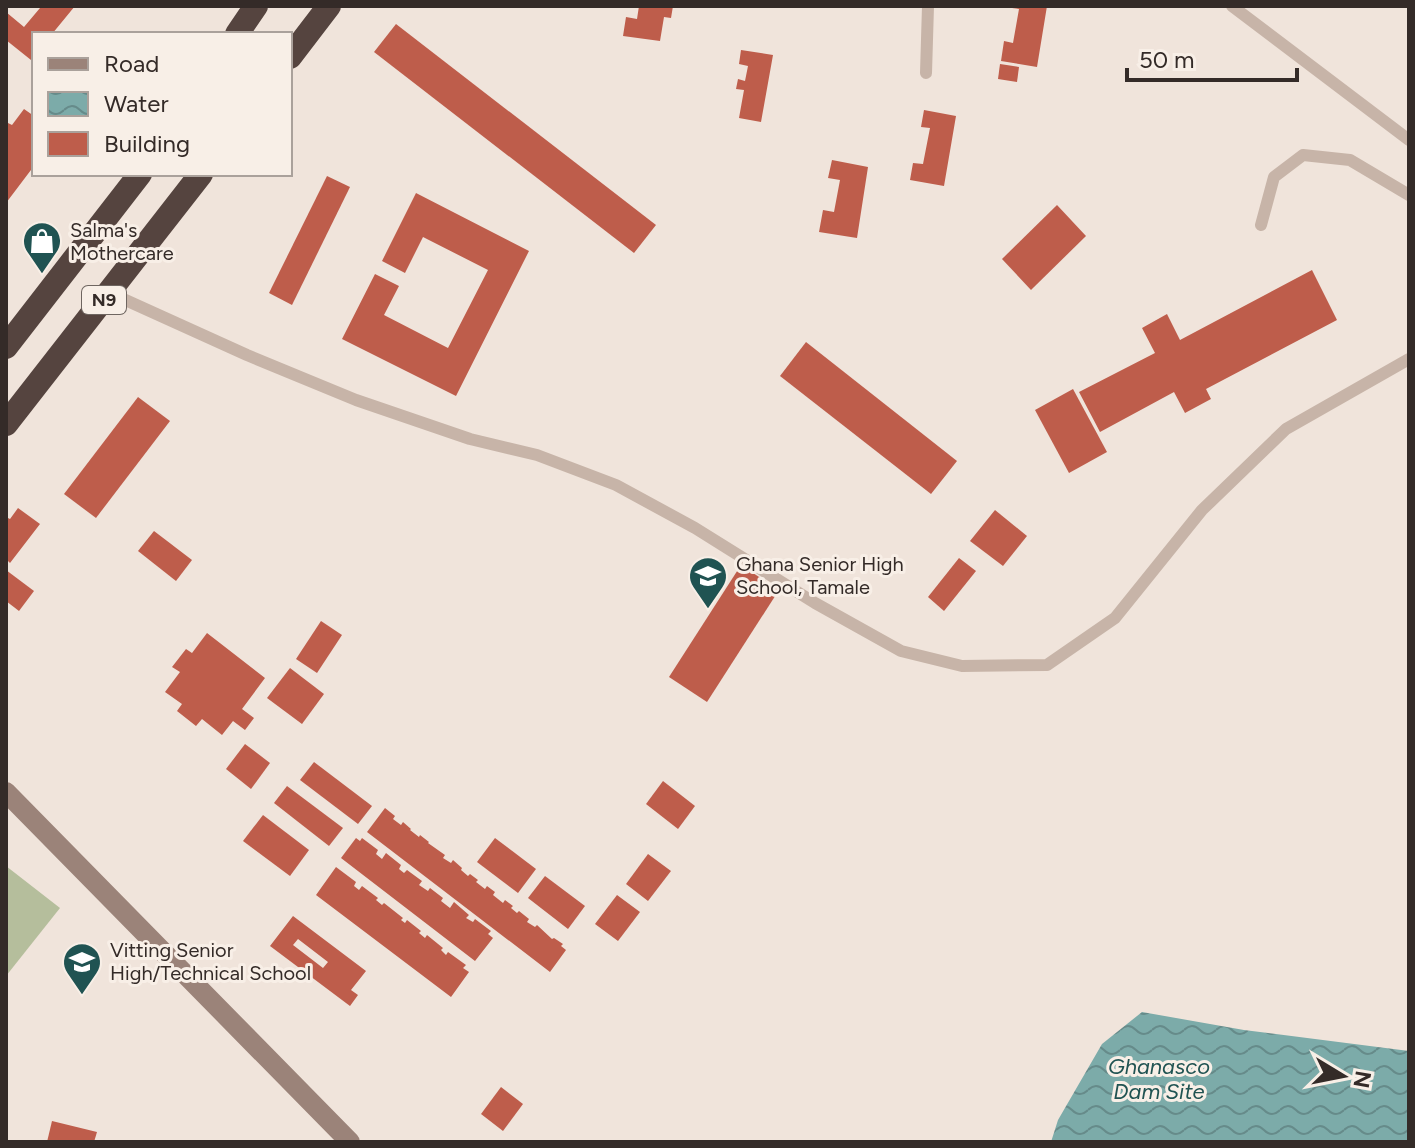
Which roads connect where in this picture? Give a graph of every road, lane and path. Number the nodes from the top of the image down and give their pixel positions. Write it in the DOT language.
graph roads {
  1 [pos="256,6"];
  2 [pos="329,6"];
  3 [pos="928,6"];
  4 [pos="1232,6"];
  5 [pos="238,32"];
  6 [pos="292,54"];
  7 [pos="926,73"];
  8 [pos="1409,140"];
  9 [pos="138,176"];
  10 [pos="199,176"];
  11 [pos="1409,195"];
  12 [pos="1261,225"];
  13 [pos="110,293"];
  14 [pos="6,347"];
  15 [pos="1409,359"];
  16 [pos="6,424"];
  17 [pos="6,792"];
  18 [pos="350,1142"];
  1 -- 5 [label="highway"];
  2 -- 6 [label="highway"];
  3 -- 7 [label="lane"];
  4 -- 8 [label="lane"];
  9 -- 14 [label="highway, N9"];
  10 -- 13 [label="highway, N9"];
  11 -- 12 [label="lane"];
  13 -- 15 [label="lane"];
  13 -- 16 [label="highway, N9"];
  17 -- 18 [label="street"];
}
